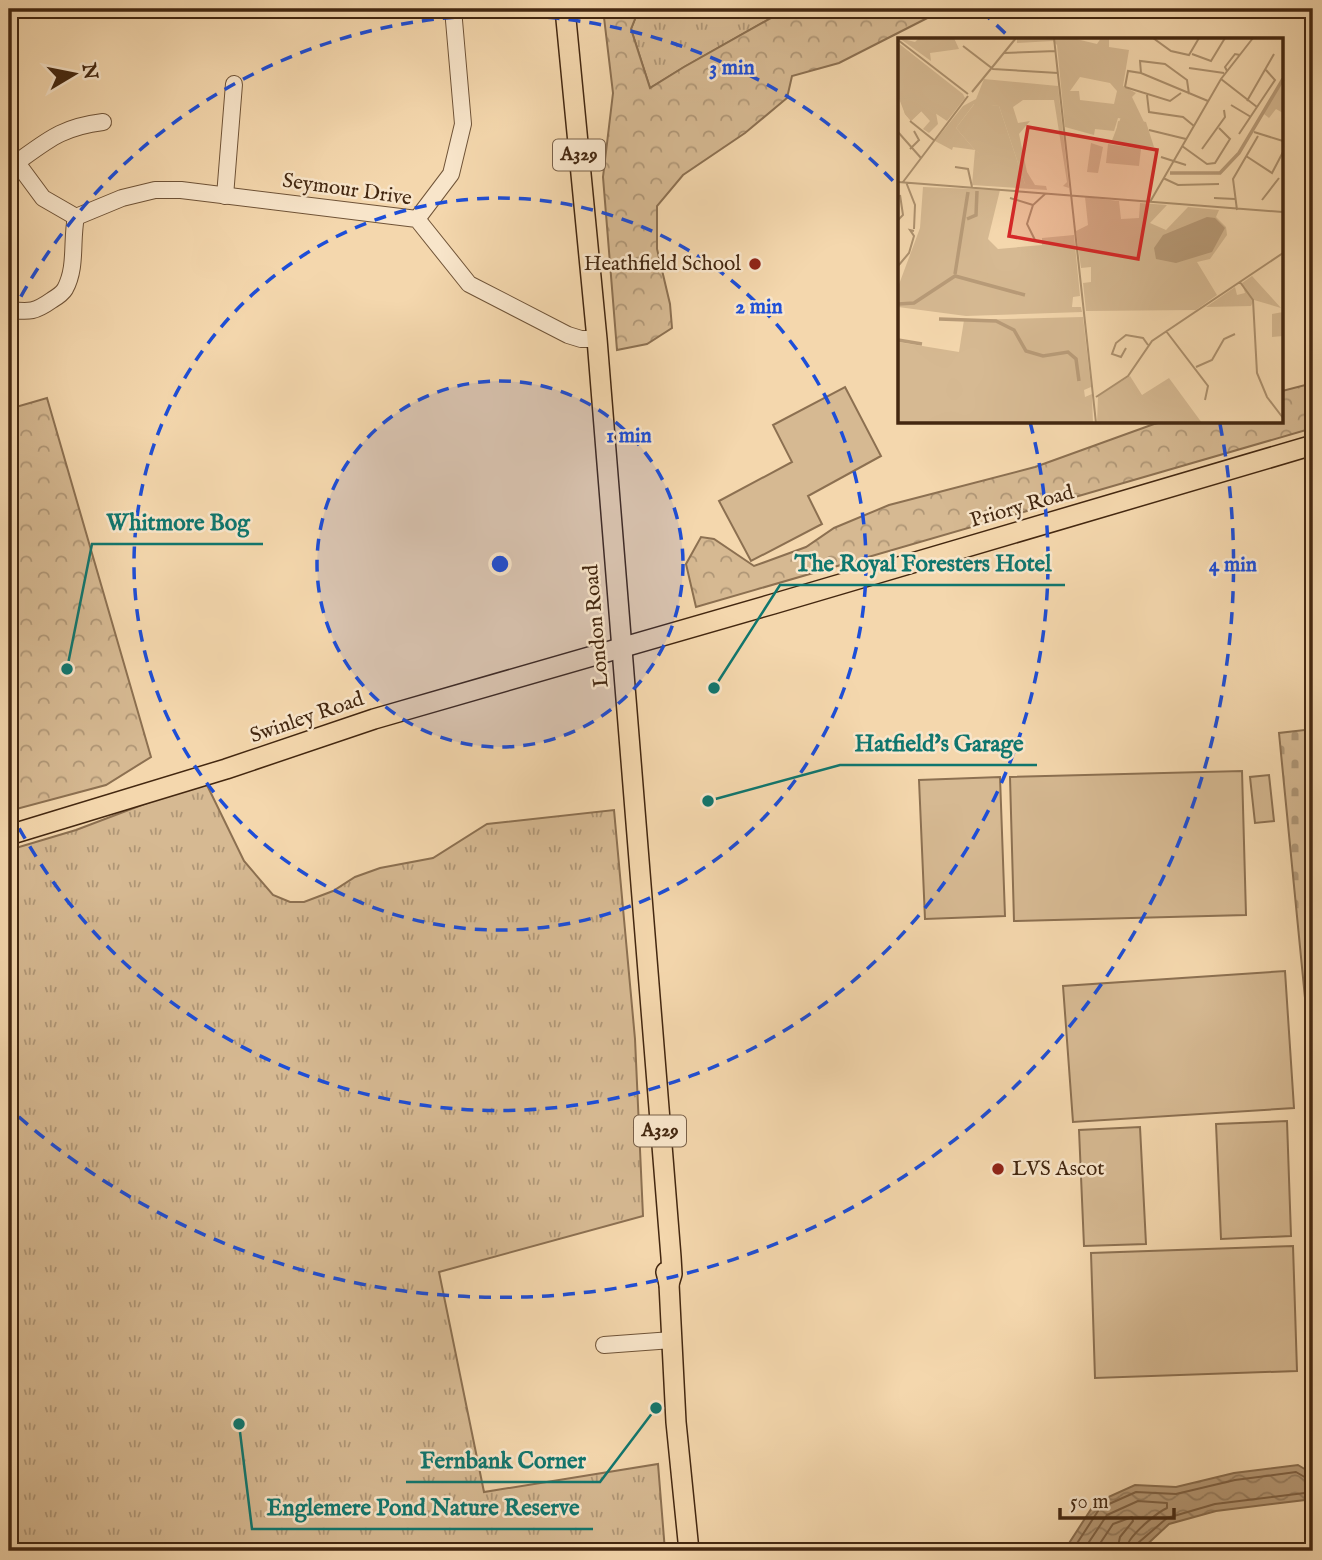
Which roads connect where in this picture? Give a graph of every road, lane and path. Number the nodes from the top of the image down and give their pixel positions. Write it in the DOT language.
graph roads {
  1 [pos="453,9"];
  2 [pos="565,9"];
  3 [pos="234,85"];
  4 [pos="103,122"];
  5 [pos="13,158"];
  6 [pos="225,196"];
  7 [pos="76,217"];
  8 [pos="417,219"];
  9 [pos="10,310"];
  10 [pos="597,339"];
  11 [pos="1313,446"];
  12 [pos="622,647"];
  13 [pos="9,835"];
  14 [pos="672,1340"];
  15 [pos="604,1345"];
  16 [pos="689,1551"];
  1 -- 8 [label="street"];
  2 -- 10 [label="main road, London Road / A329"];
  3 -- 6 [label="street"];
  4 -- 5 [label="street"];
  5 -- 7 [label="street"];
  6 -- 7 [label="street, Seymour Drive"];
  6 -- 8 [label="street, Seymour Drive"];
  7 -- 9 [label="street"];
  8 -- 10 [label="street, Seymour Drive"];
  10 -- 12 [label="main road, London Road / A329"];
  11 -- 12 [label="main road, Priory Road"];
  12 -- 13 [label="main road, Swinley Road"];
  12 -- 14 [label="main road, London Road / A329"];
  14 -- 15 [label="street"];
  14 -- 16 [label="main road, London Road / A329"];
}
